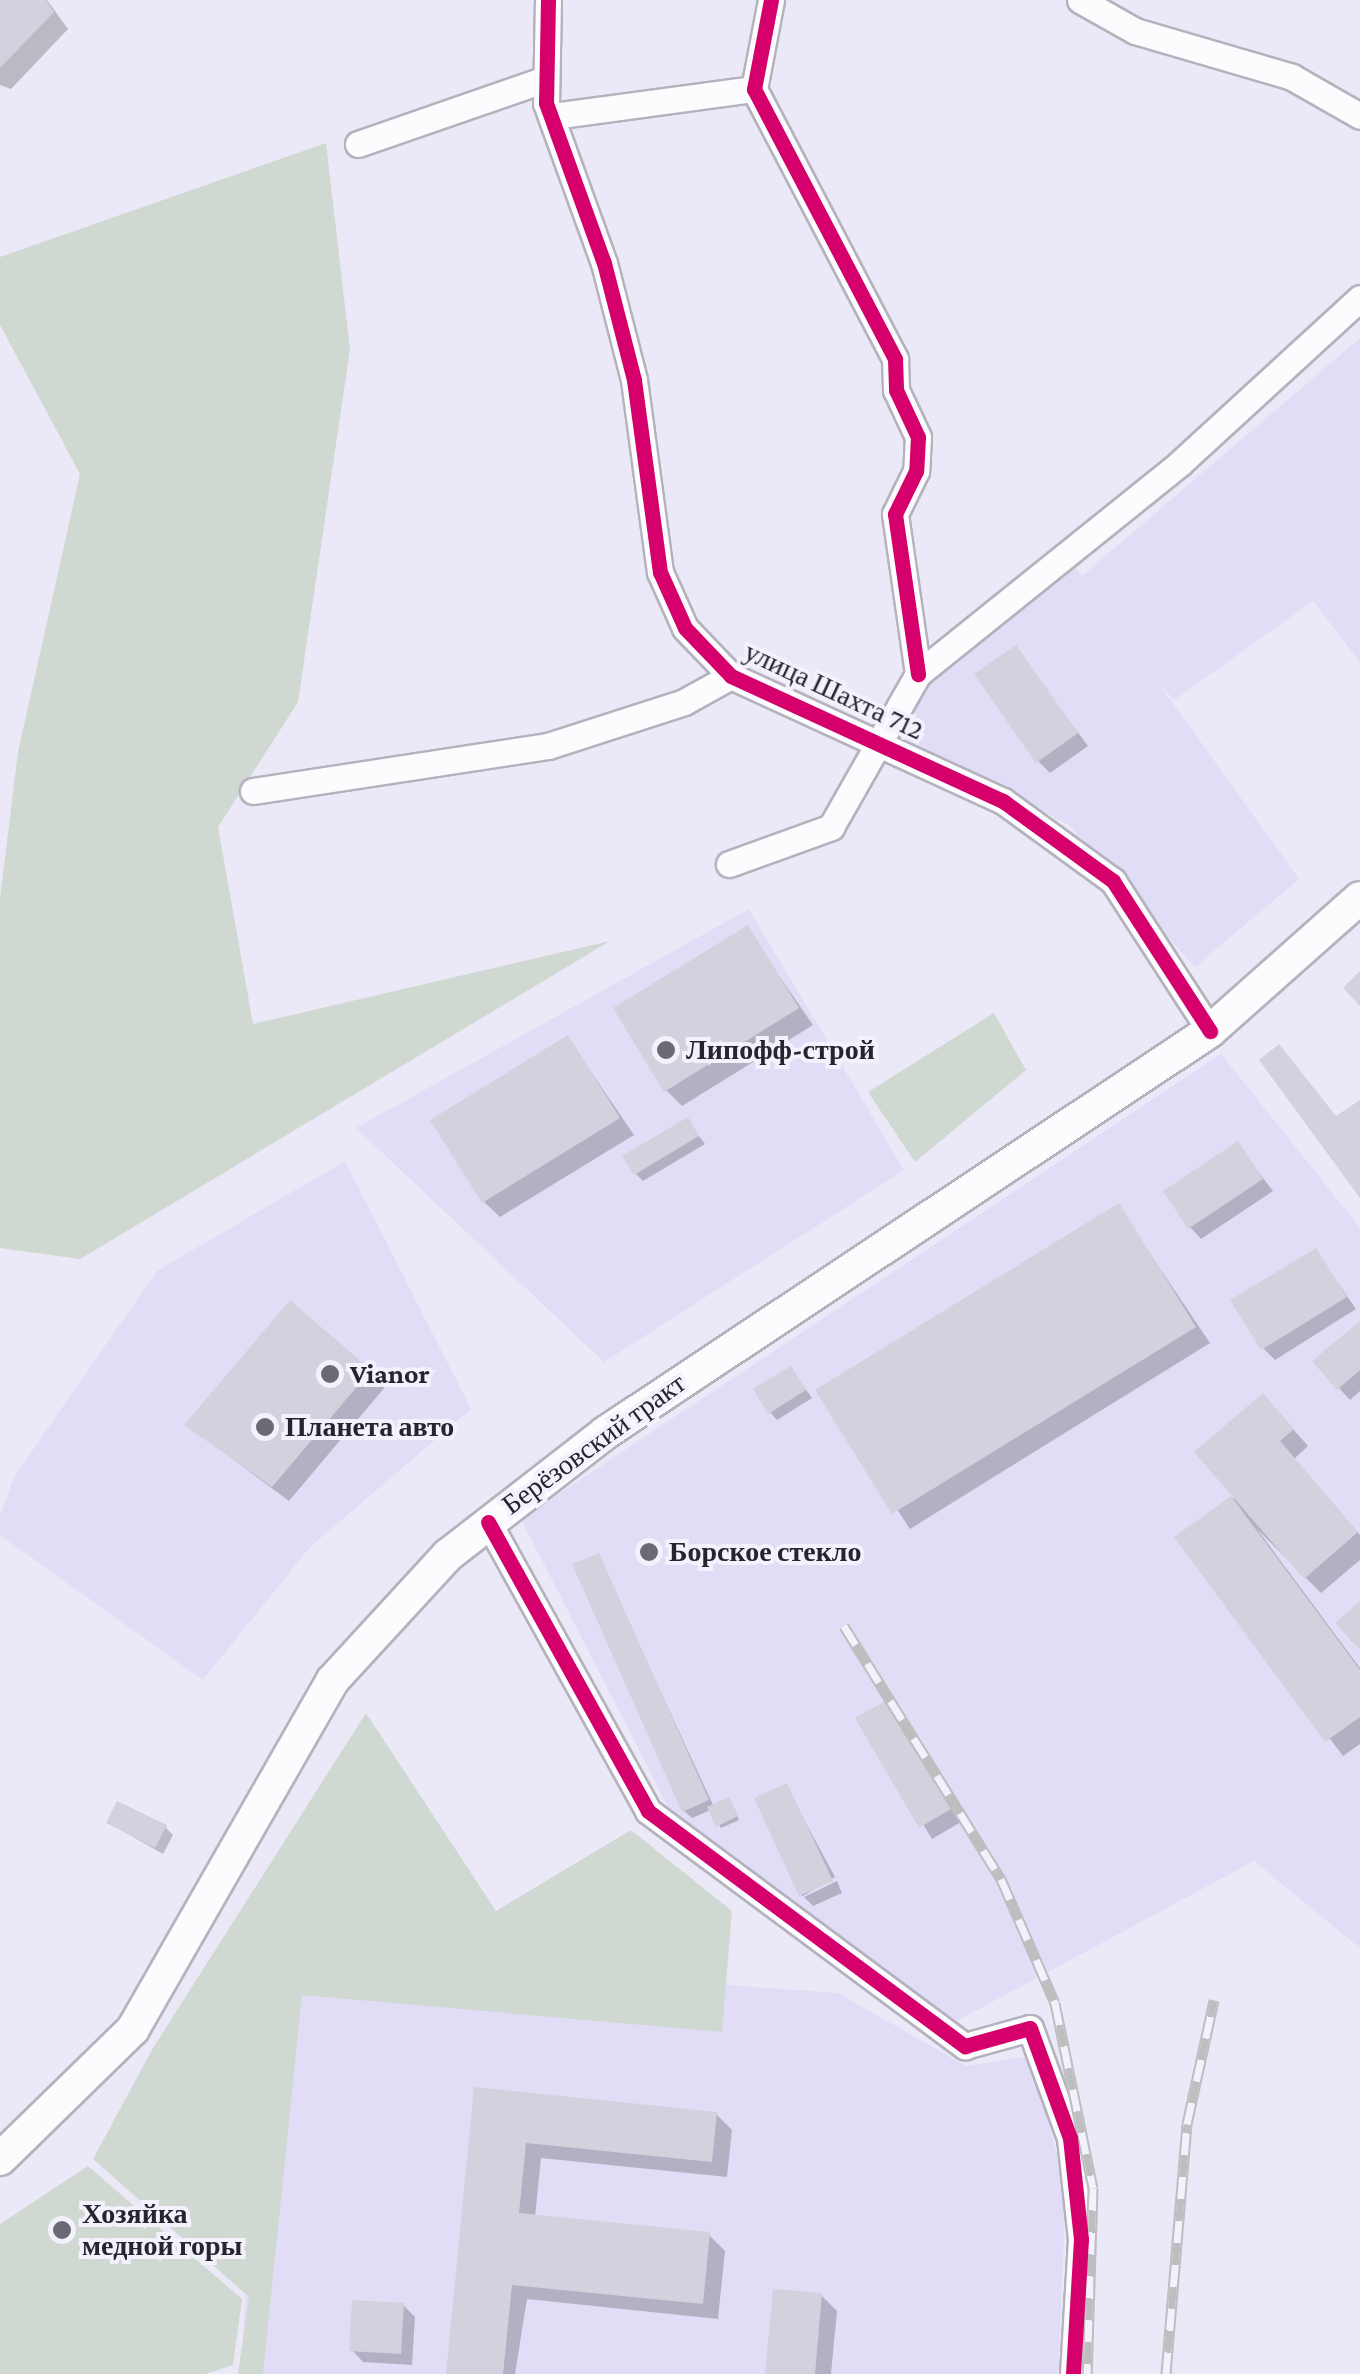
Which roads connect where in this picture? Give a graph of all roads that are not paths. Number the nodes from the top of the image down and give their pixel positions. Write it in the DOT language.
graph roads {
  1 [pos="548,0"];
  2 [pos="771,0"];
  3 [pos="1080,0"];
  4 [pos="546,79"];
  5 [pos="754,89"];
  6 [pos="553,116"];
  7 [pos="1360,116"];
  8 [pos="358,144"];
  9 [pos="1360,298"];
  10 [pos="918,674"];
  11 [pos="731,676"];
  12 [pos="884,740"];
  13 [pos="253,792"];
  14 [pos="729,864"];
  15 [pos="1360,898"];
  16 [pos="1210,1031"];
  17 [pos="488,1522"];
  18 [pos="0,2159"];
  19 [pos="1073,2374"];
  1 -- 4 [label="street, улица Шахта 712"];
  2 -- 5 [label="street"];
  3 -- 7 [label="street"];
  4 -- 6 [label="street, улица Шахта 712"];
  4 -- 8 [label="street"];
  5 -- 6 [label="street"];
  5 -- 10 [label="street"];
  6 -- 11 [label="street, улица Шахта 712"];
  9 -- 10 [label="street"];
  10 -- 12 [label="street"];
  11 -- 12 [label="street, улица Шахта 712"];
  11 -- 13 [label="street"];
  12 -- 14 [label="street"];
  12 -- 16 [label="street, улица Шахта 712"];
  15 -- 16 [label="main road, Берёзовский тракт"];
  16 -- 17 [label="main road, Берёзовский тракт"];
  17 -- 18 [label="main road, Берёзовский тракт"];
  17 -- 19 [label="street"];
}
